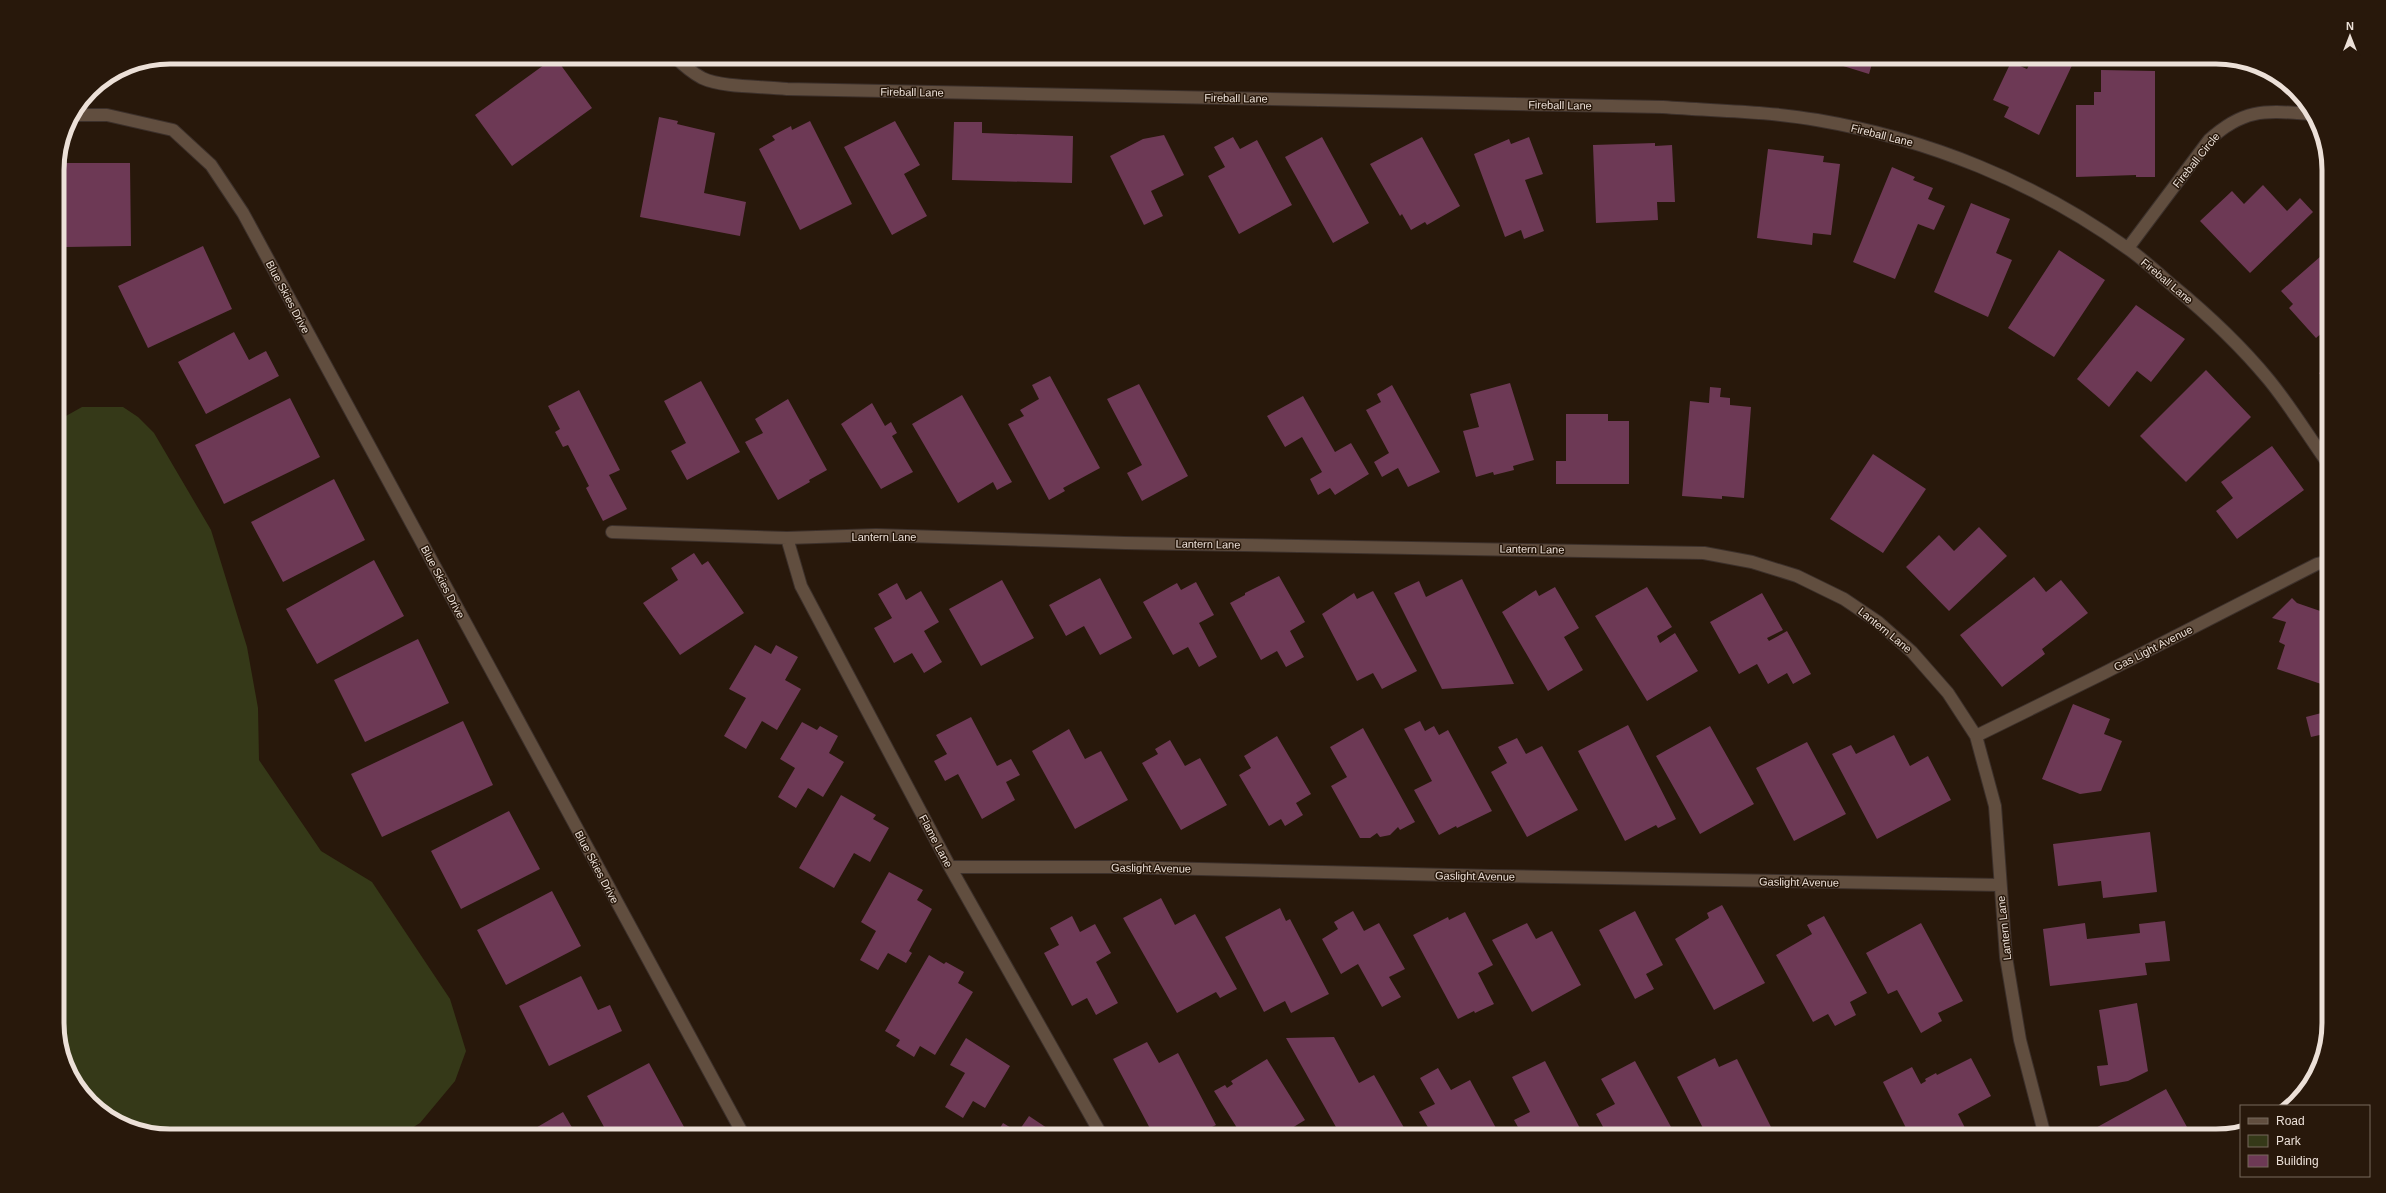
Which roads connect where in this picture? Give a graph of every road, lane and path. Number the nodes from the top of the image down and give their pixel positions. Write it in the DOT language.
graph roads {
  1 [pos="682,64"];
  2 [pos="2306,114"];
  3 [pos="80,115"];
  4 [pos="2128,248"];
  5 [pos="2322,455"];
  6 [pos="612,532"];
  7 [pos="787,538"];
  8 [pos="2322,563"];
  9 [pos="1976,736"];
  10 [pos="950,867"];
  11 [pos="2000,885"];
  12 [pos="740,1129"];
  13 [pos="1098,1129"];
  14 [pos="2043,1129"];
  1 -- 4 [label="street, Fireball Lane"];
  2 -- 4 [label="street, Fireball Circle"];
  3 -- 12 [label="street, Blue Skies Drive"];
  4 -- 5 [label="street, Fireball Lane"];
  6 -- 7 [label="street, Lantern Lane"];
  7 -- 9 [label="street, Lantern Lane"];
  7 -- 10 [label="street, Flame Lane"];
  8 -- 9 [label="street, Gas Light Avenue"];
  9 -- 11 [label="street, Lantern Lane"];
  10 -- 11 [label="street, Gaslight Avenue"];
  10 -- 13 [label="street, Flame Lane"];
  11 -- 14 [label="street, Lantern Lane"];
}
